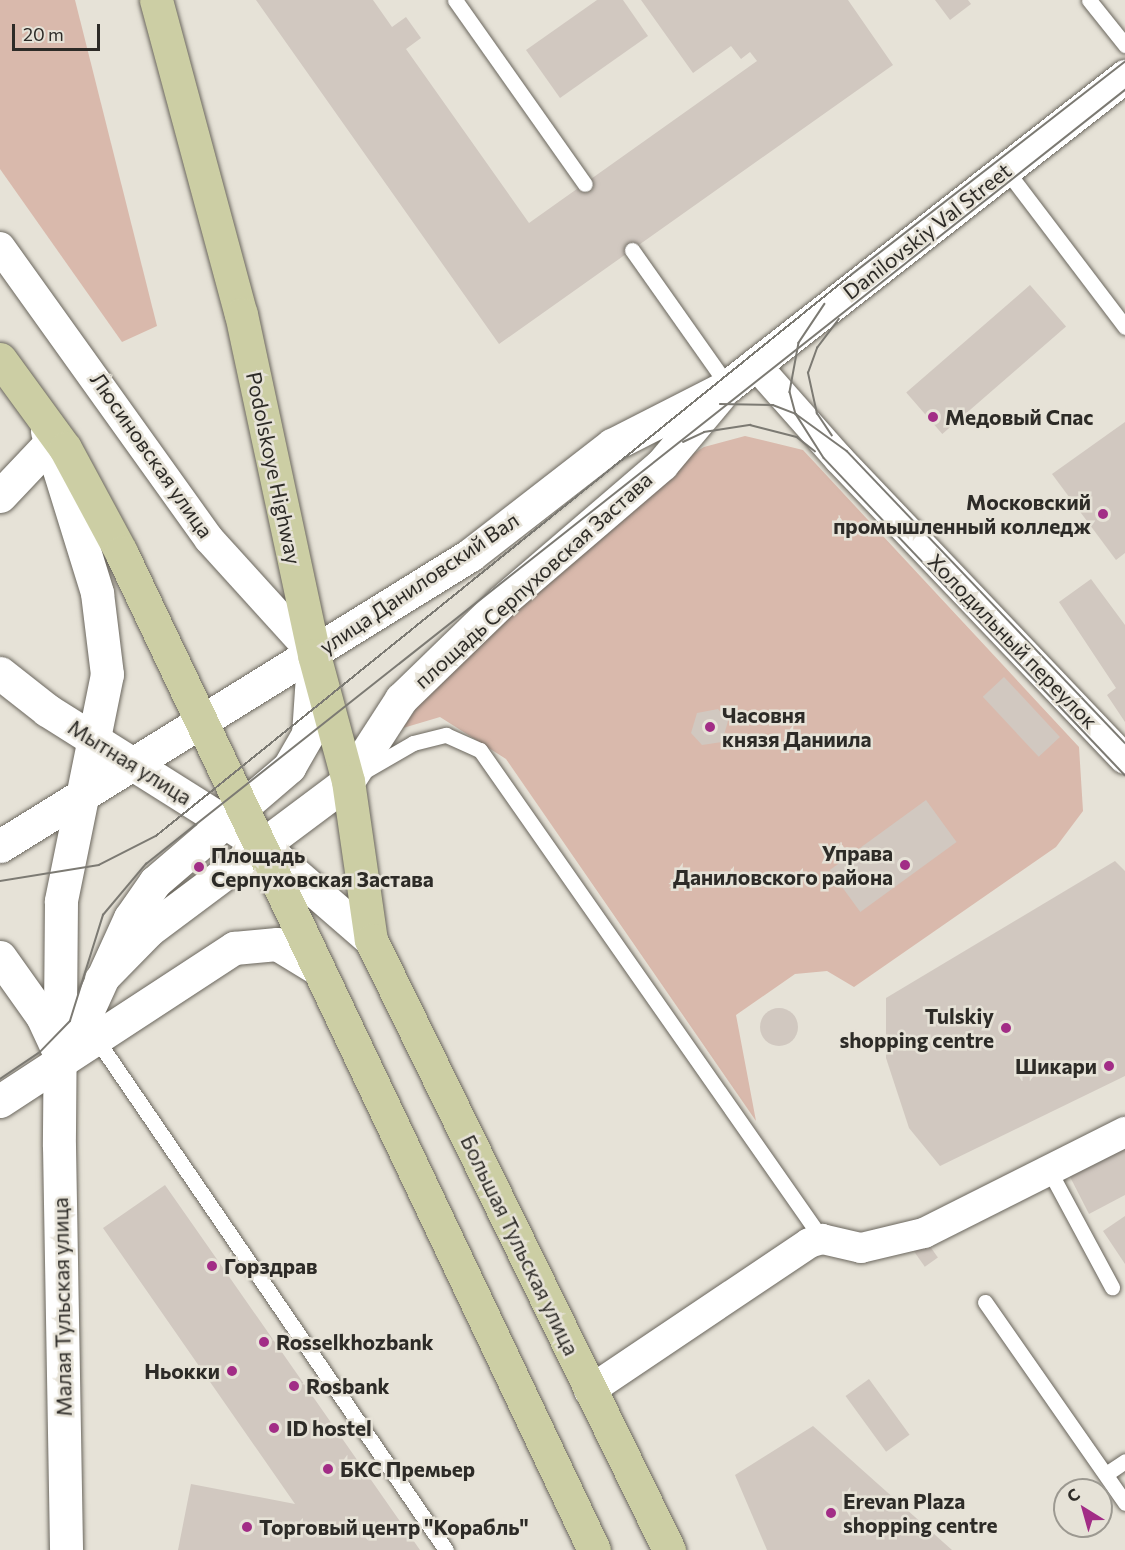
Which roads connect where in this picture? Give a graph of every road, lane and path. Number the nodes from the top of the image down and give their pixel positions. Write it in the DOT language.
graph roads {
  1 [pos="156,0"];
  2 [pos="455,0"];
  3 [pos="1089,0"];
  4 [pos="1125,45"];
  5 [pos="1125,76"];
  6 [pos="1006,170"];
  7 [pos="585,184"];
  8 [pos="0,247"];
  9 [pos="632,250"];
  10 [pos="1125,327"];
  11 [pos="0,359"];
  12 [pos="755,364"];
  13 [pos="728,386"];
  14 [pos="46,429"];
  15 [pos="0,496"];
  16 [pos="314,654"];
  17 [pos="0,673"];
  18 [pos="201,723"];
  19 [pos="93,739"];
  20 [pos="1125,759"];
  21 [pos="134,764"];
  22 [pos="348,781"];
  23 [pos="80,797"];
  24 [pos="232,812"];
  25 [pos="0,846"];
  26 [pos="263,846"];
  27 [pos="371,940"];
  28 [pos="0,957"];
  29 [pos="318,969"];
  30 [pos="101,979"];
  31 [pos="97,1040"];
  32 [pos="63,1063"];
  33 [pos="0,1101"];
  34 [pos="1125,1132"];
  35 [pos="1050,1172"];
  36 [pos="822,1239"];
  37 [pos="1112,1287"];
  38 [pos="985,1302"];
  39 [pos="590,1391"];
  40 [pos="1125,1461"];
  41 [pos="1106,1474"];
  42 [pos="1125,1503"];
  43 [pos="66,1550"];
  44 [pos="446,1550"];
  45 [pos="594,1550"];
  46 [pos="669,1550"];
  1 -- 16 [label="main road, Podolskoye Highway"];
  2 -- 7 [label="lane"];
  3 -- 4 [label="lane"];
  5 -- 6 [label="main road, Danilovskiy Val Street"];
  6 -- 10 [label="lane"];
  6 -- 12 [label="main road, Danilovskiy Val Street"];
  8 -- 16 [label="street, Люсиновская улица"];
  9 -- 13 [label="lane"];
  11 -- 14 [label="main road"];
  12 -- 13 [label="main road, Danilovskiy Val Street"];
  12 -- 20 [label="street, Холодильный переулок"];
  13 -- 16 [label="main road, улица Даниловский Вал"];
  13 -- 22 [label="main road, площадь Серпуховская Застава"];
  14 -- 15 [label="main road"];
  14 -- 18 [label="main road"];
  14 -- 19 [label="main road"];
  16 -- 18 [label="main road, улица Даниловский Вал"];
  16 -- 22 [label="main road, Podolskoye Highway"];
  16 -- 24 [label="main road"];
  17 -- 19 [label="main road, Мытная улица"];
  18 -- 21 [label="main road, улица Даниловский Вал"];
  18 -- 24 [label="main road"];
  19 -- 21 [label="main road, Мытная улица"];
  19 -- 23 [label="main road, Малая Тульская улица"];
  21 -- 23 [label="main road"];
  21 -- 24 [label="main road, Мытная улица"];
  22 -- 26 [label="main road, площадь Серпуховская Застава"];
  22 -- 27 [label="main road, Podolskoye Highway"];
  22 -- 36 [label="lane"];
  23 -- 25 [label="main road"];
  23 -- 32 [label="main road, Малая Тульская улица"];
  24 -- 26 [label="main road"];
  24 -- 30 [label="main road"];
  26 -- 27 [label="main road"];
  26 -- 29 [label="main road"];
  26 -- 30 [label="main road, площадь Серпуховская Застава"];
  27 -- 39 [label="main road, Большая Тульская улица"];
  28 -- 32 [label="main road"];
  29 -- 31 [label="main road"];
  29 -- 45 [label="main road"];
  30 -- 32 [label="main road"];
  31 -- 32 [label="main road"];
  31 -- 44 [label="lane"];
  32 -- 33 [label="main road"];
  32 -- 43 [label="main road, Малая Тульская улица"];
  34 -- 35 [label="street"];
  35 -- 36 [label="street"];
  35 -- 37 [label="lane"];
  36 -- 39 [label="street"];
  38 -- 41 [label="lane"];
  39 -- 46 [label="main road, Большая Тульская улица"];
  40 -- 41 [label="lane"];
  41 -- 42 [label="lane"];
}
